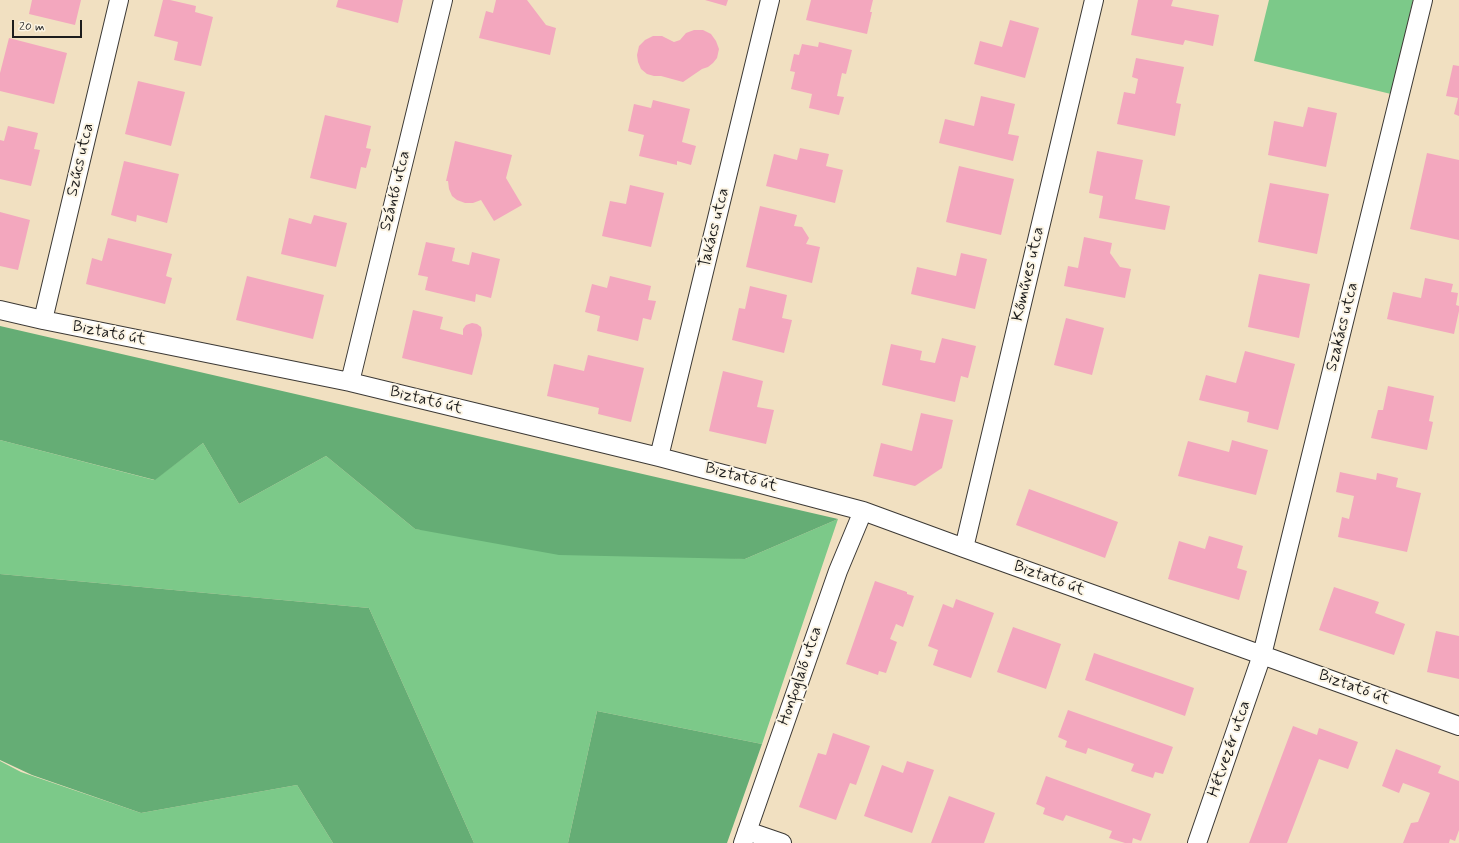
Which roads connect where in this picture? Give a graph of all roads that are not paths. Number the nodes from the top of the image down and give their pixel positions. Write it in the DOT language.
graph roads {
  1 [pos="119,0"];
  2 [pos="443,0"];
  3 [pos="770,0"];
  4 [pos="1094,0"];
  5 [pos="1423,0"];
  6 [pos="0,310"];
  7 [pos="43,320"];
  8 [pos="350,382"];
  9 [pos="659,457"];
  10 [pos="863,511"];
  11 [pos="964,548"];
  12 [pos="1262,655"];
  13 [pos="1459,726"];
  14 [pos="745,837"];
  15 [pos="782,843"];
  16 [pos="1197,843"];
  1 -- 7 [label="street, Szűcs utca"];
  2 -- 8 [label="street, Szántó utca"];
  3 -- 9 [label="street, Takács utca"];
  4 -- 11 [label="street, Kőműves utca"];
  5 -- 12 [label="street, Szakács utca"];
  6 -- 7 [label="street, Biztató út"];
  7 -- 8 [label="street, Biztató út"];
  8 -- 9 [label="street, Biztató út"];
  9 -- 10 [label="street, Biztató út"];
  10 -- 11 [label="street, Biztató út"];
  10 -- 14 [label="street, Honfoglaló utca"];
  11 -- 12 [label="street, Biztató út"];
  12 -- 13 [label="street, Biztató út"];
  12 -- 16 [label="street, Hétvezér utca"];
  14 -- 15 [label="street"];
}
